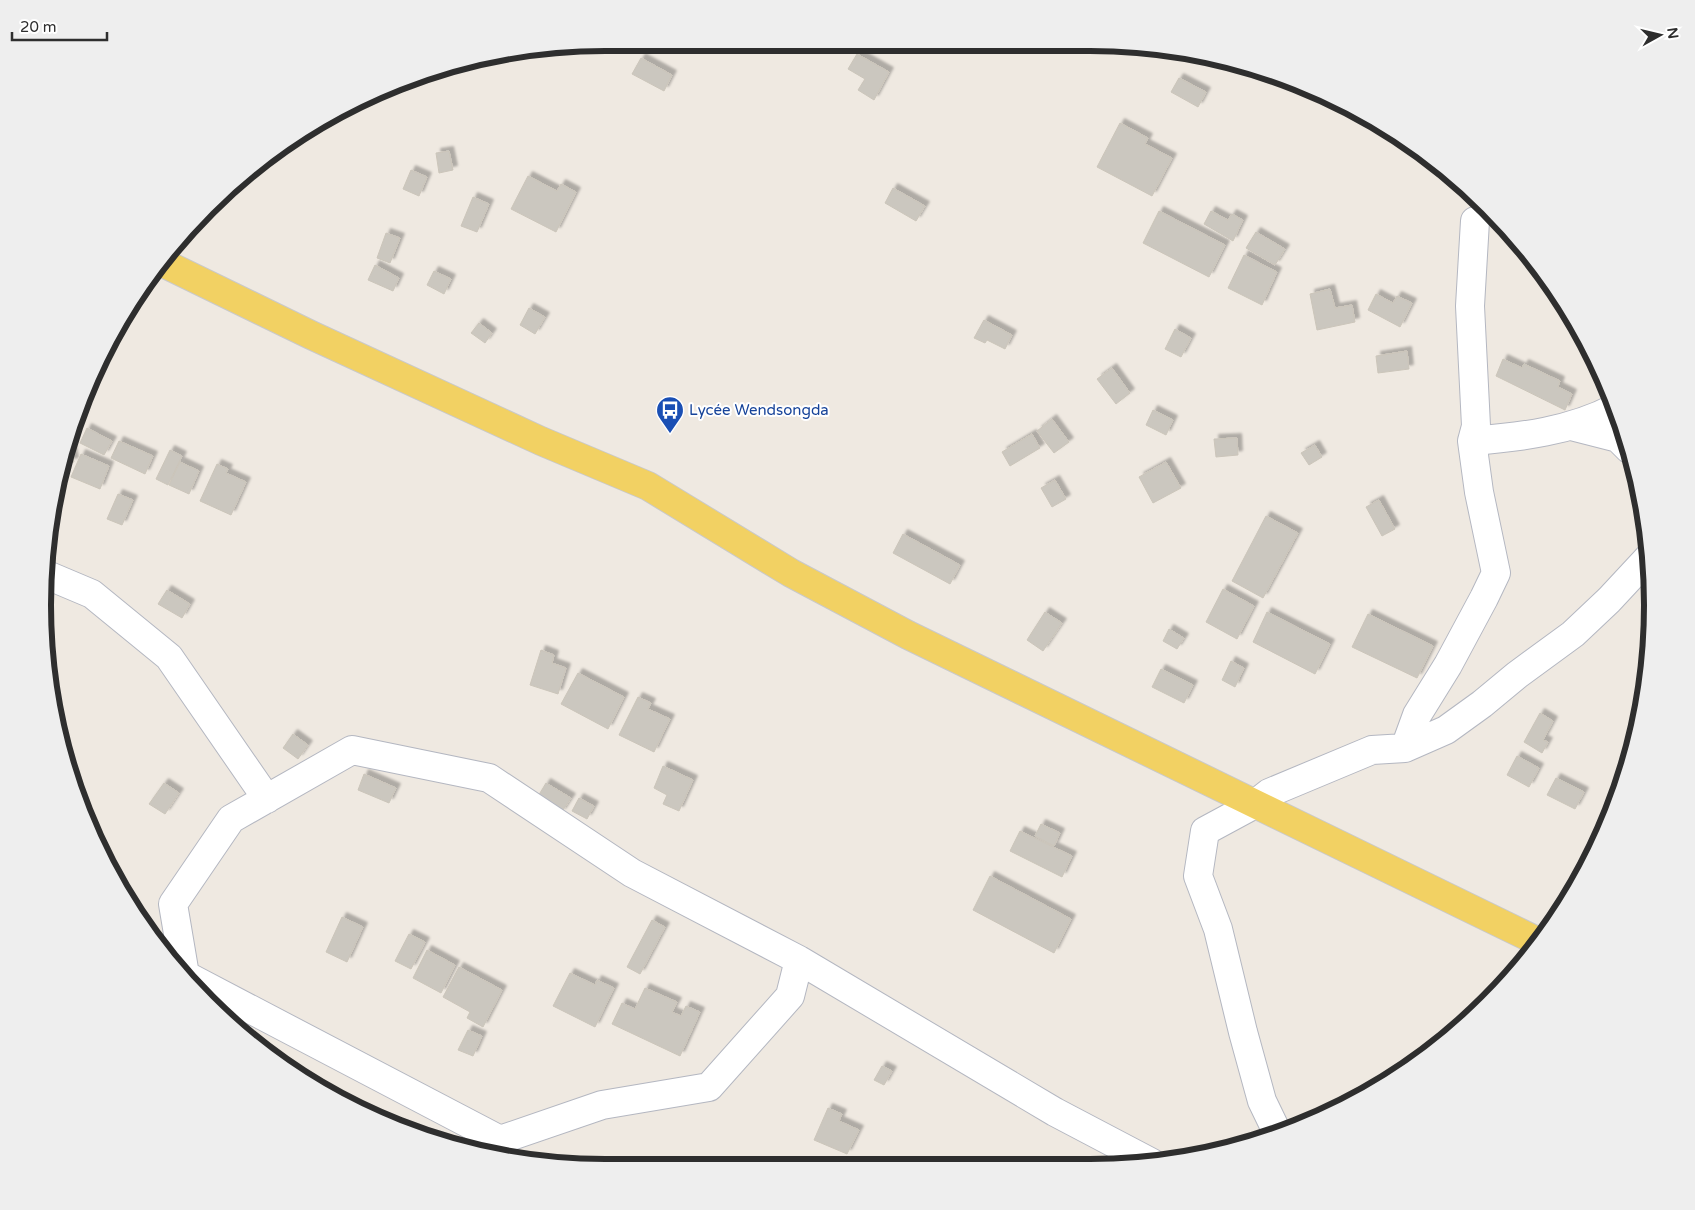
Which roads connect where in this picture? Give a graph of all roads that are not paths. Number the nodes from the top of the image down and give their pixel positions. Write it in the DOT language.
graph roads {
  1 [pos="1476,221"];
  2 [pos="168,265"];
  3 [pos="1609,412"];
  4 [pos="1571,426"];
  5 [pos="1617,438"];
  6 [pos="1472,441"];
  7 [pos="1642,563"];
  8 [pos="52,577"];
  9 [pos="1405,748"];
  10 [pos="267,798"];
  11 [pos="1255,804"];
  12 [pos="1532,938"];
  13 [pos="799,960"];
  14 [pos="183,963"];
  15 [pos="202,984"];
  16 [pos="1274,1127"];
  17 [pos="498,1147"];
  18 [pos="1140,1156"];
  1 -- 6 [label="street"];
  2 -- 11 [label="main road"];
  3 -- 4 [label="street"];
  4 -- 5 [label="street"];
  4 -- 6 [label="street"];
  6 -- 9 [label="street"];
  7 -- 9 [label="street"];
  8 -- 10 [label="street"];
  9 -- 11 [label="street"];
  10 -- 13 [label="street"];
  10 -- 14 [label="street"];
  11 -- 12 [label="main road"];
  11 -- 16 [label="street"];
  13 -- 17 [label="street"];
  13 -- 18 [label="street"];
  15 -- 17 [label="street"];
}
